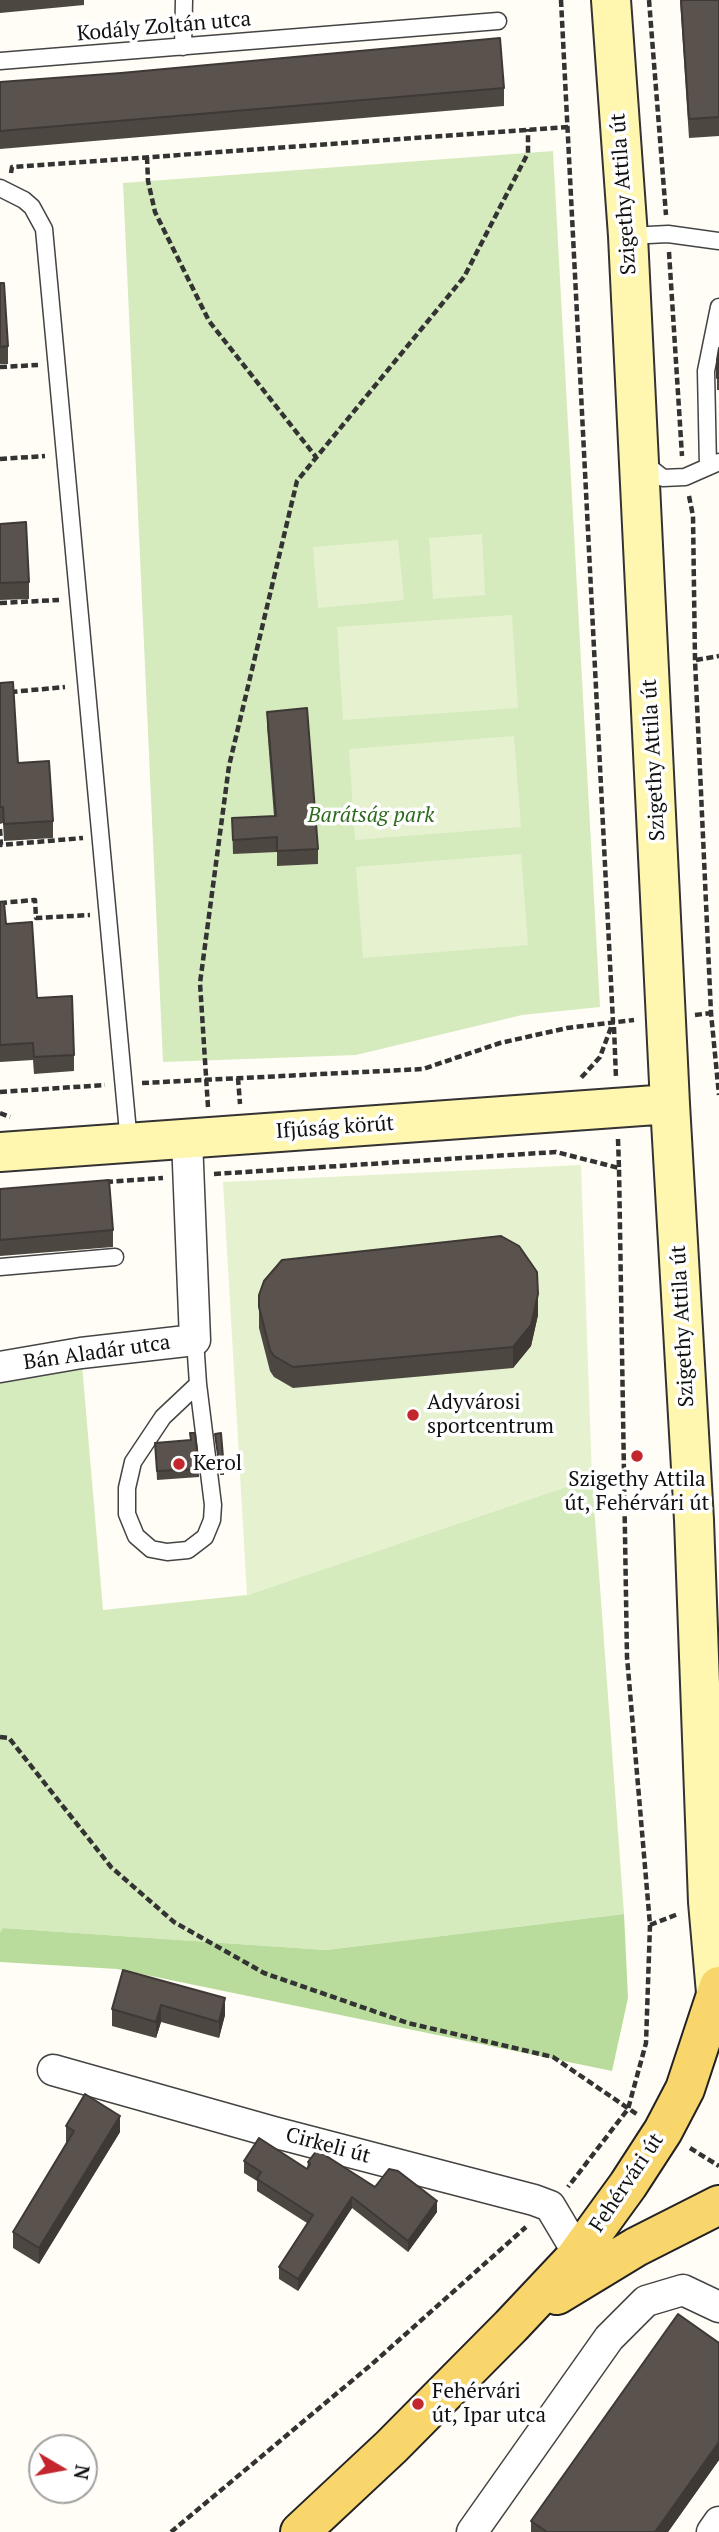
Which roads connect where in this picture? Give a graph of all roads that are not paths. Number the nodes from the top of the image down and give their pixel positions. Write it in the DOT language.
graph roads {
  1 [pos="184,0"];
  2 [pos="611,0"];
  3 [pos="498,21"];
  4 [pos="183,47"];
  5 [pos="0,61"];
  6 [pos="4,189"];
  7 [pos="628,236"];
  8 [pos="719,241"];
  9 [pos="719,307"];
  10 [pos="639,448"];
  11 [pos="713,465"];
  12 [pos="670,1104"];
  13 [pos="195,1141"];
  14 [pos="129,1143"];
  15 [pos="0,1152"];
  16 [pos="115,1257"];
  17 [pos="0,1268"];
  18 [pos="195,1340"];
  19 [pos="0,1367"];
  20 [pos="198,1384"];
  21 [pos="694,1520"];
  22 [pos="719,1634"];
  23 [pos="715,1999"];
  24 [pos="53,2070"];
  25 [pos="719,2076"];
  26 [pos="719,2205"];
  27 [pos="578,2253"];
  28 [pos="719,2307"];
  29 [pos="511,2326"];
  30 [pos="719,2522"];
  31 [pos="300,2532"];
  32 [pos="472,2532"];
  33 [pos="712,2532"];
  1 -- 4 [label="lane"];
  2 -- 7 [label="street, Szigethy Attila út"];
  3 -- 4 [label="lane, Kodály Zoltán utca"];
  4 -- 5 [label="lane, Kodály Zoltán utca"];
  6 -- 14 [label="lane"];
  7 -- 8 [label="lane"];
  7 -- 10 [label="street, Szigethy Attila út"];
  9 -- 11 [label="lane"];
  10 -- 11 [label="lane"];
  10 -- 12 [label="street, Szigethy Attila út"];
  12 -- 13 [label="street, Ifjúság körút"];
  12 -- 21 [label="street, Szigethy Attila út"];
  13 -- 14 [label="street, Ifjúság körút"];
  13 -- 18 [label="street"];
  14 -- 15 [label="street, Ifjúság körút"];
  16 -- 17 [label="lane"];
  18 -- 19 [label="street, Bán Aladár utca"];
  18 -- 20 [label="lane"];
  20 -- 20 [label="lane"];
  21 -- 22 [label="street, Szigethy Attila út"];
  21 -- 23 [label="street, Szigethy Attila út"];
  23 -- 25 [label="main road"];
  23 -- 27 [label="main road, Fehérvári út"];
  24 -- 27 [label="street, Cirkeli út"];
  26 -- 29 [label="main road, Fehérvári út"];
  27 -- 29 [label="main road, Fehérvári út"];
  28 -- 32 [label="street"];
  29 -- 31 [label="main road, Fehérvári út"];
  30 -- 33 [label="street"];
}
